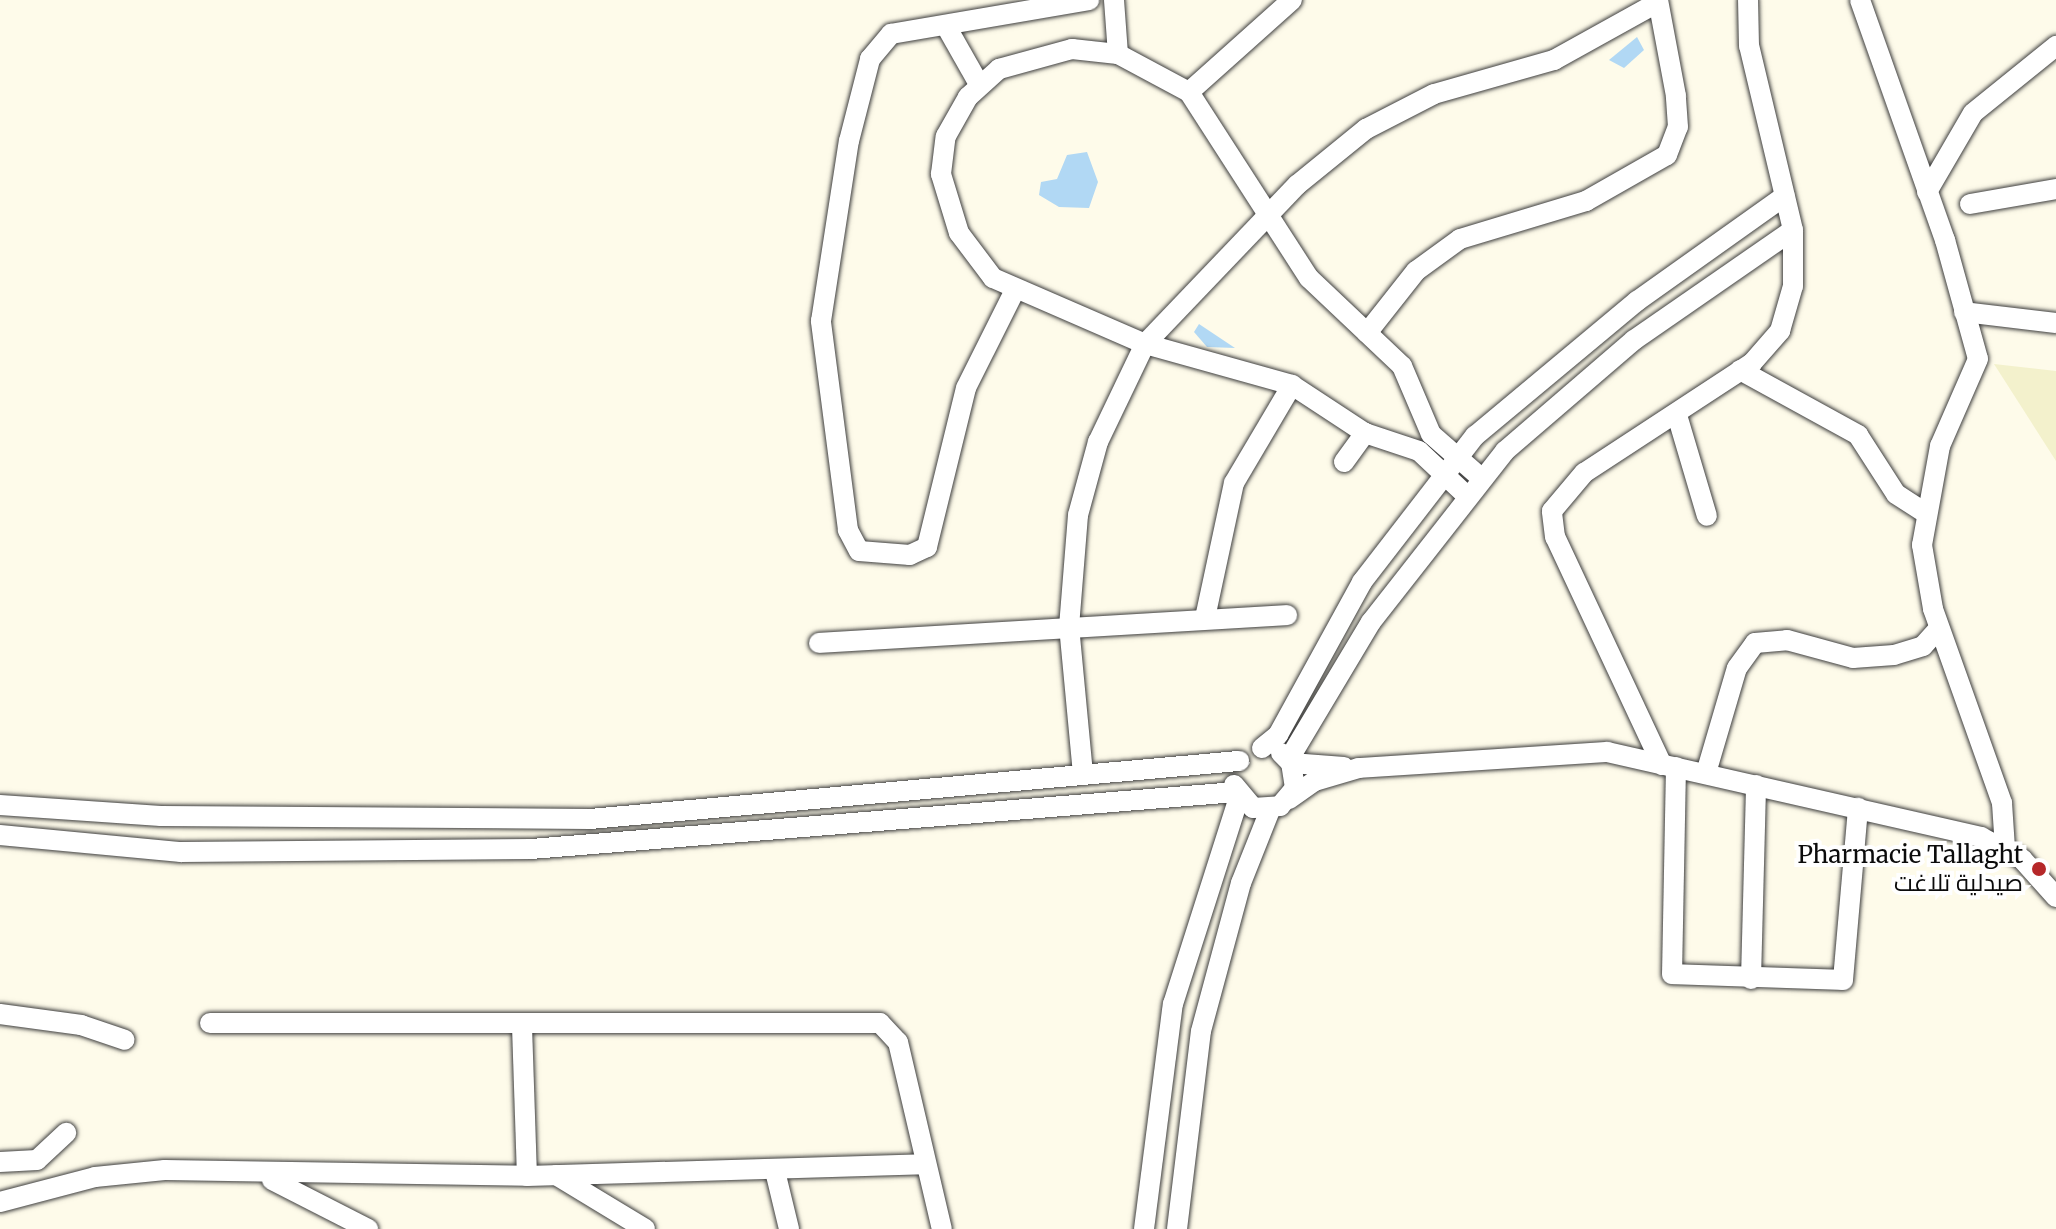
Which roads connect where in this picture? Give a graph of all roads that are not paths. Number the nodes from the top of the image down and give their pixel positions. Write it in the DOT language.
graph roads {
  1 [pos="1089,0"];
  2 [pos="1114,0"];
  3 [pos="1292,0"];
  4 [pos="1748,0"];
  5 [pos="1860,0"];
  6 [pos="1658,2"];
  7 [pos="946,26"];
  8 [pos="2056,46"];
  9 [pos="1118,54"];
  10 [pos="979,84"];
  11 [pos="1189,92"];
  12 [pos="2056,189"];
  13 [pos="1927,192"];
  14 [pos="1785,196"];
  15 [pos="1970,204"];
  16 [pos="1271,213"];
  17 [pos="1793,230"];
  18 [pos="1014,292"];
  19 [pos="1964,312"];
  20 [pos="2056,323"];
  21 [pos="1367,333"];
  22 [pos="1145,344"];
  23 [pos="1740,370"];
  24 [pos="1292,385"];
  25 [pos="1677,415"];
  26 [pos="1421,417"];
  27 [pos="1365,433"];
  28 [pos="1400,442"];
  29 [pos="1458,458"];
  30 [pos="1344,462"];
  31 [pos="1444,474"];
  32 [pos="1481,478"];
  33 [pos="1466,495"];
  34 [pos="1924,512"];
  35 [pos="1707,516"];
  36 [pos="1287,615"];
  37 [pos="1205,618"];
  38 [pos="1069,627"];
  39 [pos="1939,628"];
  40 [pos="819,643"];
  41 [pos="1262,748"];
  42 [pos="1239,761"];
  43 [pos="1290,761"];
  44 [pos="1669,766"];
  45 [pos="1359,768"];
  46 [pos="1706,773"];
  47 [pos="1083,774"];
  48 [pos="1756,785"];
  49 [pos="1238,795"];
  50 [pos="1289,799"];
  51 [pos="0,805"];
  52 [pos="1858,808"];
  53 [pos="1270,810"];
  54 [pos="0,835"];
  55 [pos="2005,848"];
  56 [pos="2056,897"];
  57 [pos="1751,979"];
  58 [pos="0,1014"];
  59 [pos="210,1023"];
  60 [pos="522,1026"];
  61 [pos="125,1040"];
  62 [pos="66,1133"];
  63 [pos="0,1162"];
  64 [pos="924,1164"];
  65 [pos="775,1171"];
  66 [pos="556,1175"];
  67 [pos="264,1176"];
  68 [pos="527,1176"];
  69 [pos="0,1202"];
  70 [pos="368,1229"];
  71 [pos="645,1229"];
  72 [pos="789,1229"];
  73 [pos="942,1229"];
  74 [pos="1144,1229"];
  75 [pos="1177,1229"];
  1 -- 7 [label="street"];
  2 -- 9 [label="street"];
  3 -- 11 [label="street"];
  4 -- 14 [label="street"];
  5 -- 13 [label="street"];
  6 -- 16 [label="street"];
  6 -- 21 [label="street"];
  7 -- 10 [label="street"];
  7 -- 18 [label="street"];
  8 -- 13 [label="street"];
  9 -- 10 [label="street"];
  9 -- 11 [label="street"];
  10 -- 18 [label="street"];
  11 -- 16 [label="street"];
  12 -- 15 [label="street"];
  13 -- 19 [label="street"];
  14 -- 17 [label="street"];
  14 -- 29 [label="street"];
  16 -- 21 [label="street"];
  16 -- 22 [label="street"];
  17 -- 23 [label="street"];
  17 -- 32 [label="street"];
  18 -- 22 [label="street"];
  19 -- 20 [label="street"];
  19 -- 34 [label="street"];
  21 -- 26 [label="street"];
  22 -- 24 [label="street"];
  22 -- 38 [label="street"];
  23 -- 25 [label="street"];
  23 -- 34 [label="street"];
  24 -- 27 [label="street"];
  24 -- 37 [label="street"];
  25 -- 35 [label="street"];
  25 -- 44 [label="street"];
  26 -- 28 [label="street"];
  26 -- 29 [label="street"];
  27 -- 28 [label="street"];
  27 -- 30 [label="street"];
  28 -- 31 [label="street"];
  29 -- 31 [label="street"];
  29 -- 32 [label="street"];
  31 -- 33 [label="street"];
  31 -- 41 [label="street"];
  32 -- 33 [label="street"];
  33 -- 43 [label="street"];
  34 -- 39 [label="street"];
  36 -- 37 [label="street"];
  37 -- 38 [label="street"];
  38 -- 40 [label="street"];
  38 -- 47 [label="street"];
  39 -- 46 [label="street"];
  39 -- 55 [label="street"];
  41 -- 42 [label="street"];
  41 -- 43 [label="street"];
  42 -- 47 [label="street"];
  42 -- 49 [label="street"];
  43 -- 45 [label="street"];
  43 -- 50 [label="street"];
  44 -- 45 [label="street"];
  44 -- 46 [label="street"];
  44 -- 57 [label="street"];
  45 -- 50 [label="street"];
  46 -- 48 [label="street"];
  47 -- 51 [label="street"];
  48 -- 52 [label="street"];
  48 -- 57 [label="street"];
  49 -- 53 [label="street"];
  49 -- 54 [label="street"];
  49 -- 74 [label="street"];
  50 -- 53 [label="street"];
  52 -- 55 [label="street"];
  52 -- 57 [label="street"];
  53 -- 75 [label="street"];
  55 -- 56 [label="street"];
  58 -- 61 [label="street"];
  59 -- 60 [label="street"];
  60 -- 64 [label="street"];
  60 -- 68 [label="street"];
  62 -- 63 [label="street"];
  64 -- 65 [label="street"];
  64 -- 73 [label="street"];
  65 -- 66 [label="street"];
  65 -- 72 [label="street"];
  66 -- 68 [label="street"];
  66 -- 71 [label="street"];
  67 -- 68 [label="street"];
  67 -- 69 [label="street"];
  67 -- 70 [label="street"];
}
